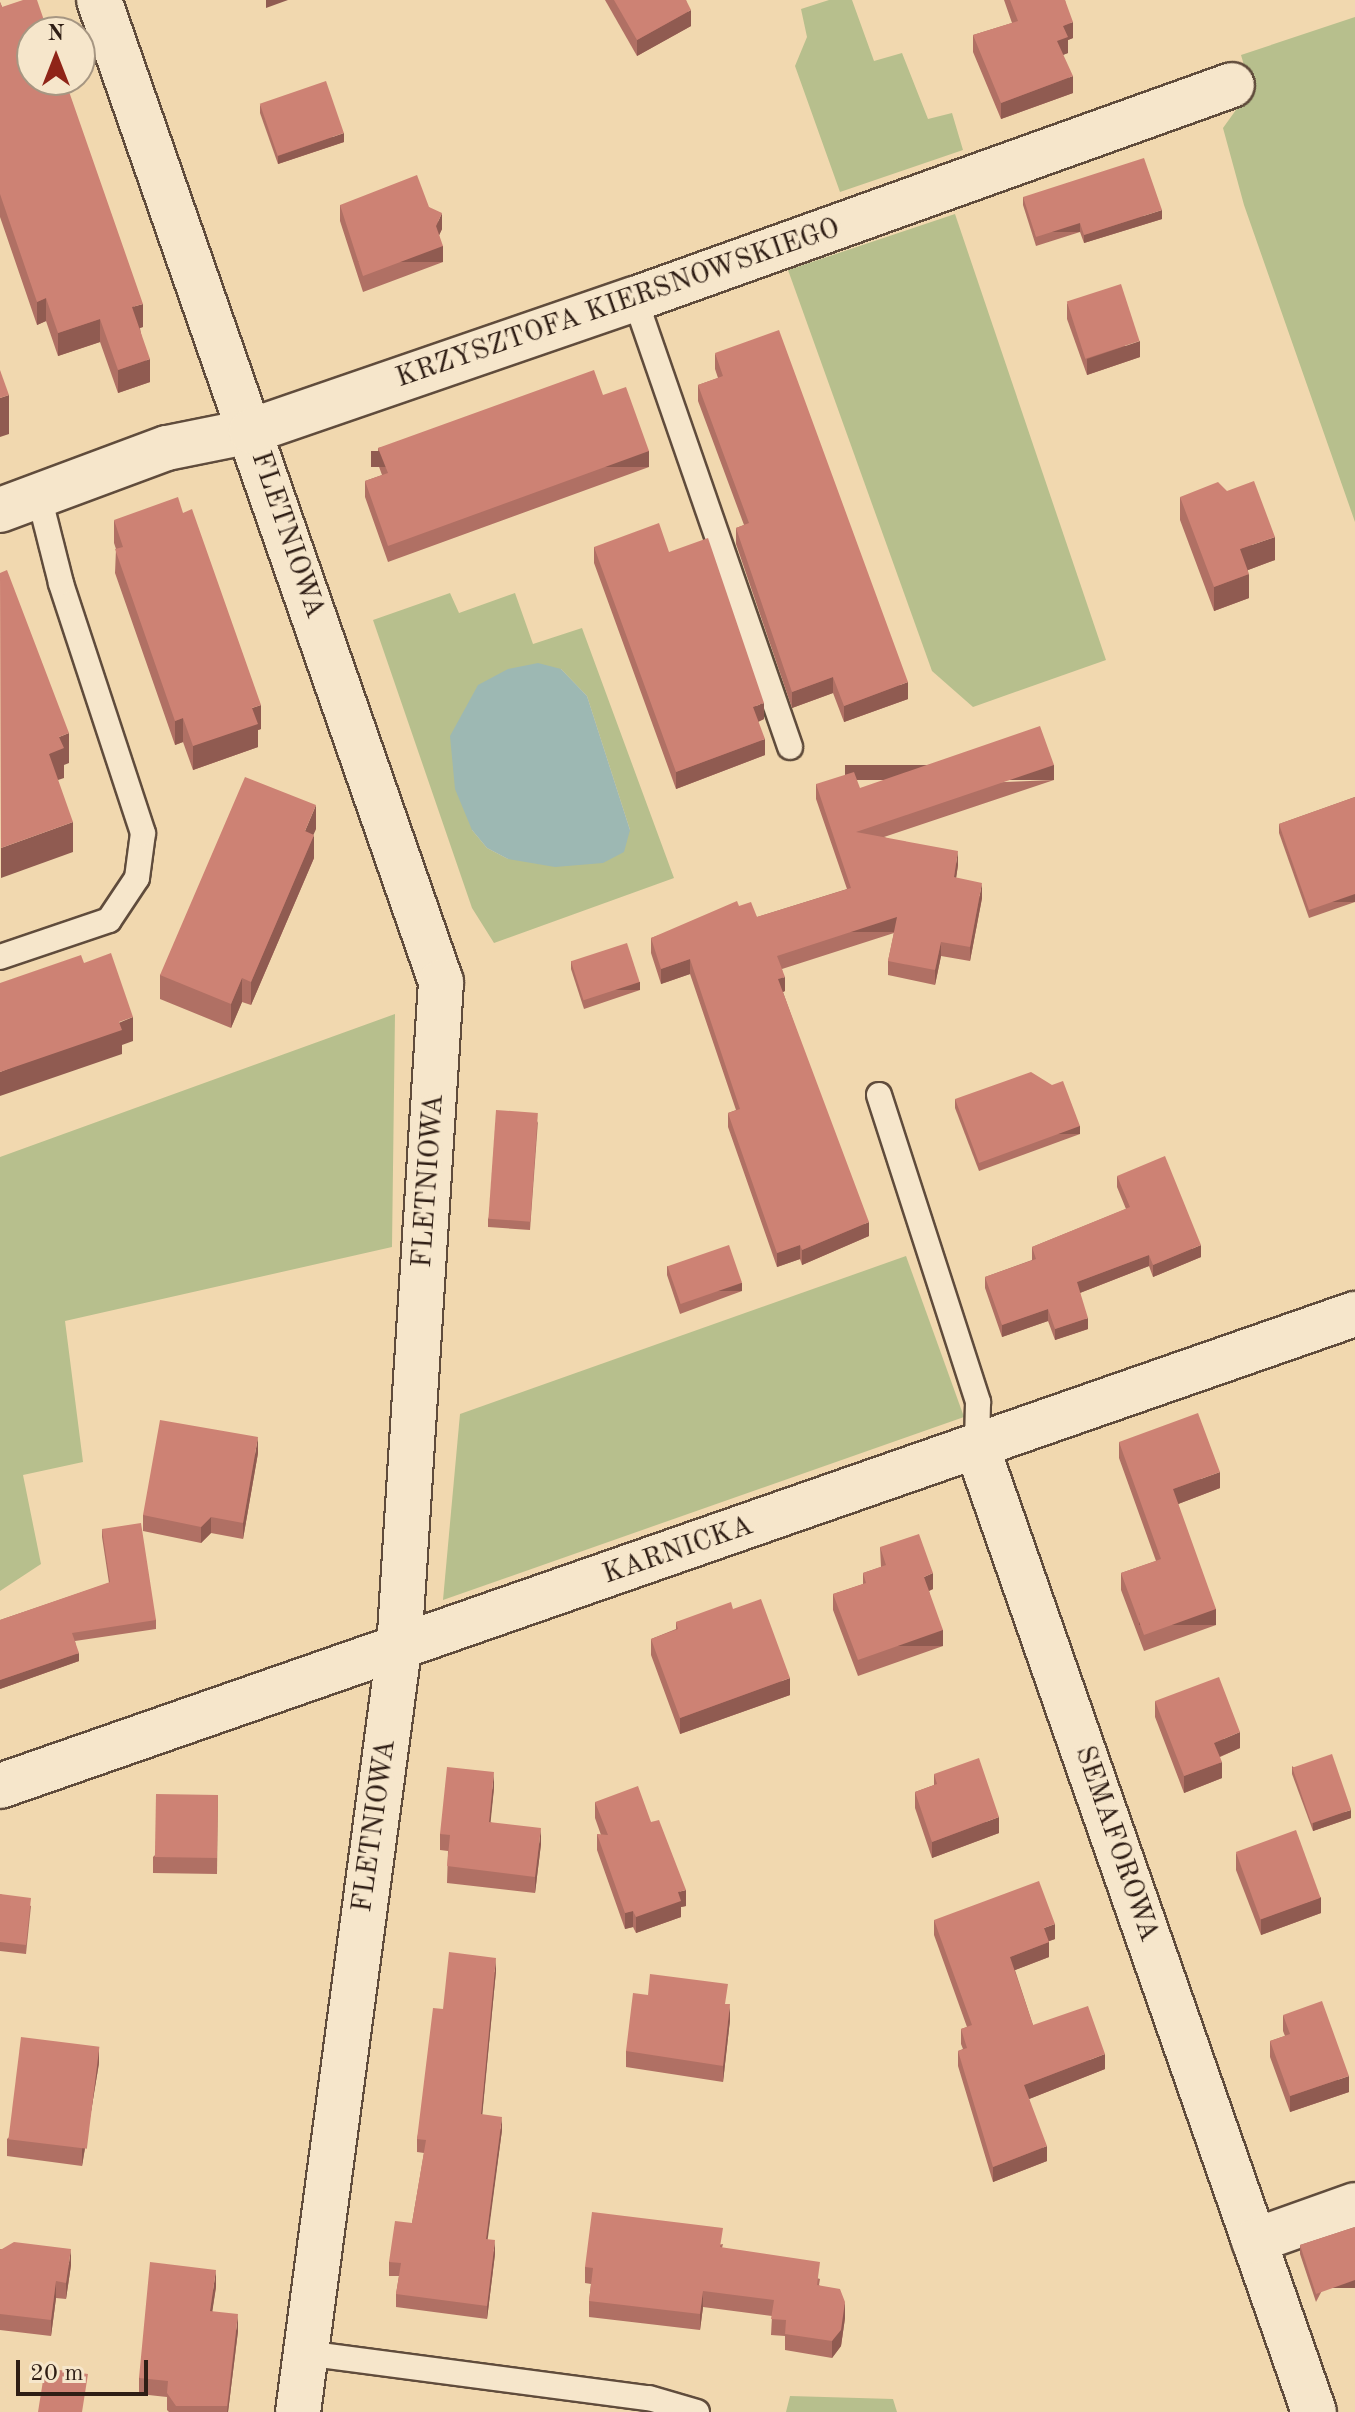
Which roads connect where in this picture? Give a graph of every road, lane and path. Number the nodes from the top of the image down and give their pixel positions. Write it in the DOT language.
graph roads {
  1 [pos="99,0"];
  2 [pos="1232,85"];
  3 [pos="635,299"];
  4 [pos="251,431"];
  5 [pos="19,503"];
  6 [pos="790,747"];
  7 [pos="0,957"];
  8 [pos="879,1095"];
  9 [pos="1355,1314"];
  10 [pos="977,1447"];
  11 [pos="399,1649"];
  12 [pos="0,1786"];
  13 [pos="1355,2205"];
  14 [pos="1254,2241"];
  15 [pos="305,2353"];
  16 [pos="298,2412"];
  17 [pos="697,2412"];
  18 [pos="1314,2412"];
  1 -- 4 [label="street, FLETNIOWA"];
  2 -- 3 [label="street, KRZYSZTOFA KIERSNOWSKIEGO"];
  3 -- 4 [label="street, KRZYSZTOFA KIERSNOWSKIEGO"];
  3 -- 6 [label="lane"];
  4 -- 5 [label="street, KRZYSZTOFA KIERSNOWSKIEGO"];
  4 -- 11 [label="street, FLETNIOWA"];
  5 -- 7 [label="lane"];
  8 -- 10 [label="lane"];
  9 -- 10 [label="street, KARNICKA"];
  10 -- 11 [label="street, KARNICKA"];
  10 -- 14 [label="street, SEMAFOROWA"];
  11 -- 12 [label="street, KARNICKA"];
  11 -- 15 [label="street, FLETNIOWA"];
  13 -- 14 [label="street"];
  14 -- 18 [label="street, SEMAFOROWA"];
  15 -- 16 [label="street, FLETNIOWA"];
  15 -- 17 [label="lane"];
}
